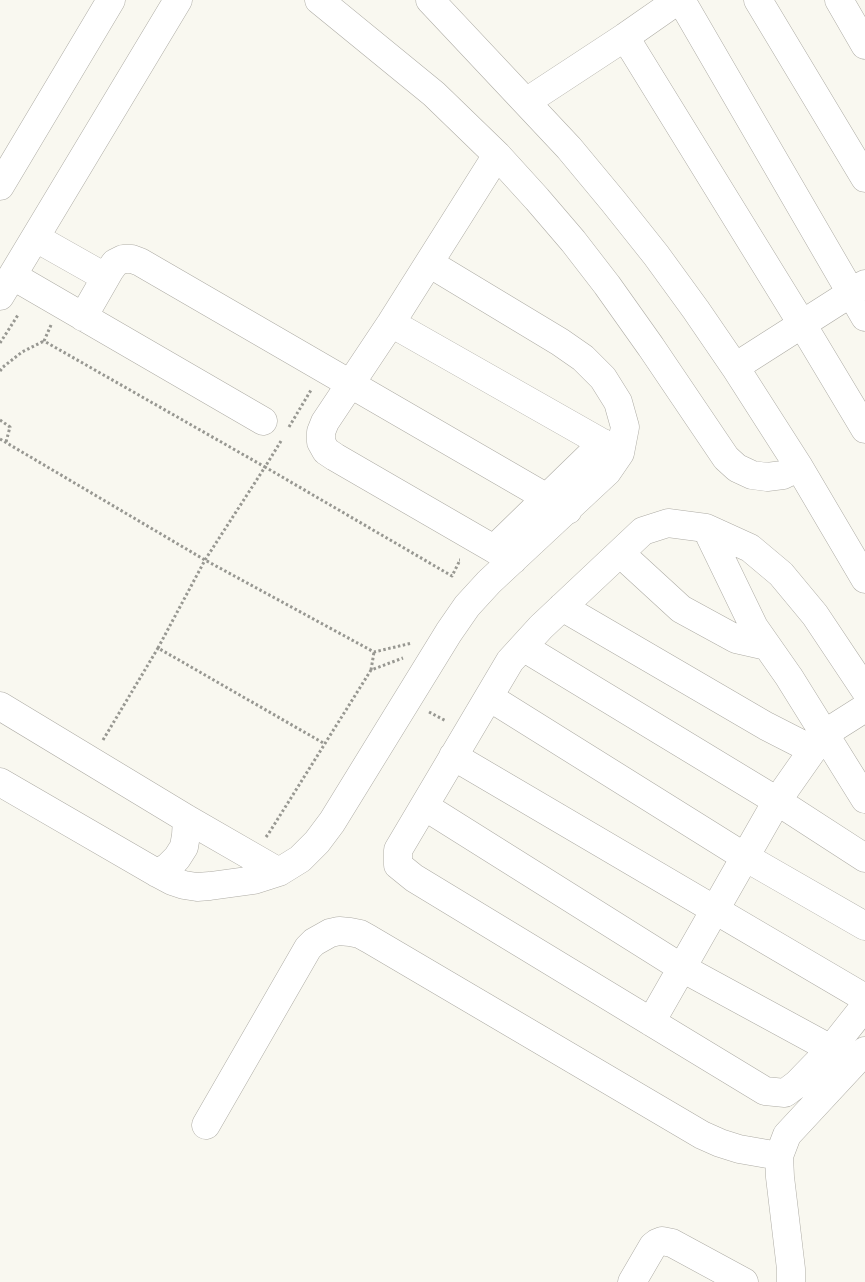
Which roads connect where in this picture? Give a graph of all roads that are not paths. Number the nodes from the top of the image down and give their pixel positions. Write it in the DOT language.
graph roads {
  1 [pos="111,0"];
  2 [pos="178,0"];
  3 [pos="319,0"];
  4 [pos="430,0"];
  5 [pos="679,0"];
  6 [pos="758,0"];
  7 [pos="840,0"];
  8 [pos="625,37"];
  9 [pos="865,44"];
  10 [pos="526,102"];
  11 [pos="497,154"];
  12 [pos="865,178"];
  13 [pos="0,186"];
  14 [pos="36,238"];
  15 [pos="428,263"];
  16 [pos="106,277"];
  17 [pos="858,289"];
  18 [pos="11,294"];
  19 [pos="83,317"];
  20 [pos="865,317"];
  21 [pos="392,324"];
  22 [pos="802,324"];
  23 [pos="735,367"];
  24 [pos="350,384"];
  25 [pos="263,421"];
  26 [pos="865,429"];
  27 [pos="612,448"];
  28 [pos="799,467"];
  29 [pos="557,504"];
  30 [pos="706,528"];
  31 [pos="620,553"];
  32 [pos="503,555"];
  33 [pos="865,579"];
  34 [pos="562,607"];
  35 [pos="767,646"];
  36 [pos="523,647"];
  37 [pos="865,690"];
  38 [pos="489,697"];
  39 [pos="0,706"];
  40 [pos="865,708"];
  41 [pos="819,742"];
  42 [pos="453,756"];
  43 [pos="0,782"];
  44 [pos="777,800"];
  45 [pos="865,800"];
  46 [pos="424,806"];
  47 [pos="187,819"];
  48 [pos="745,857"];
  49 [pos="865,858"];
  50 [pos="279,872"];
  51 [pos="157,873"];
  52 [pos="715,910"];
  53 [pos="865,926"];
  54 [pos="682,968"];
  55 [pos="865,998"];
  56 [pos="865,1006"];
  57 [pos="651,1022"];
  58 [pos="831,1049"];
  59 [pos="865,1051"];
  60 [pos="206,1125"];
  61 [pos="779,1156"];
  62 [pos="632,1282"];
  63 [pos="744,1282"];
  64 [pos="791,1282"];
  1 -- 13 [label="lane"];
  2 -- 14 [label="lane"];
  3 -- 11 [label="lane"];
  4 -- 10 [label="lane"];
  5 -- 8 [label="lane"];
  5 -- 17 [label="lane"];
  6 -- 12 [label="lane"];
  7 -- 9 [label="lane"];
  8 -- 10 [label="lane"];
  8 -- 22 [label="lane"];
  10 -- 23 [label="lane"];
  11 -- 15 [label="lane"];
  11 -- 28 [label="lane"];
  14 -- 16 [label="lane"];
  14 -- 18 [label="lane"];
  15 -- 21 [label="lane"];
  15 -- 27 [label="lane"];
  16 -- 19 [label="lane"];
  16 -- 24 [label="lane"];
  17 -- 20 [label="lane"];
  17 -- 22 [label="lane"];
  18 -- 19 [label="lane"];
  19 -- 25 [label="lane"];
  21 -- 24 [label="lane"];
  21 -- 27 [label="lane"];
  22 -- 23 [label="lane"];
  22 -- 26 [label="lane"];
  23 -- 28 [label="lane"];
  24 -- 29 [label="lane"];
  24 -- 32 [label="lane"];
  27 -- 29 [label="lane"];
  28 -- 33 [label="lane"];
  29 -- 32 [label="lane"];
  30 -- 31 [label="lane"];
  30 -- 35 [label="lane"];
  30 -- 37 [label="lane"];
  31 -- 34 [label="lane"];
  31 -- 35 [label="lane"];
  32 -- 50 [label="lane"];
  34 -- 36 [label="lane"];
  34 -- 41 [label="lane"];
  35 -- 41 [label="lane"];
  36 -- 38 [label="lane"];
  36 -- 44 [label="lane"];
  38 -- 42 [label="lane"];
  38 -- 48 [label="lane"];
  39 -- 47 [label="lane"];
  40 -- 41 [label="lane"];
  41 -- 44 [label="lane"];
  41 -- 45 [label="lane"];
  42 -- 46 [label="lane"];
  42 -- 52 [label="lane"];
  43 -- 51 [label="lane"];
  44 -- 48 [label="lane"];
  44 -- 49 [label="lane"];
  46 -- 54 [label="lane"];
  46 -- 57 [label="lane"];
  47 -- 50 [label="lane"];
  47 -- 51 [label="lane"];
  48 -- 52 [label="lane"];
  48 -- 53 [label="lane"];
  50 -- 51 [label="lane"];
  52 -- 54 [label="lane"];
  52 -- 55 [label="lane"];
  54 -- 57 [label="lane"];
  54 -- 58 [label="lane"];
  56 -- 58 [label="lane"];
  57 -- 58 [label="lane"];
  59 -- 61 [label="lane"];
  60 -- 61 [label="lane"];
  61 -- 64 [label="lane"];
  62 -- 63 [label="lane"];
}
